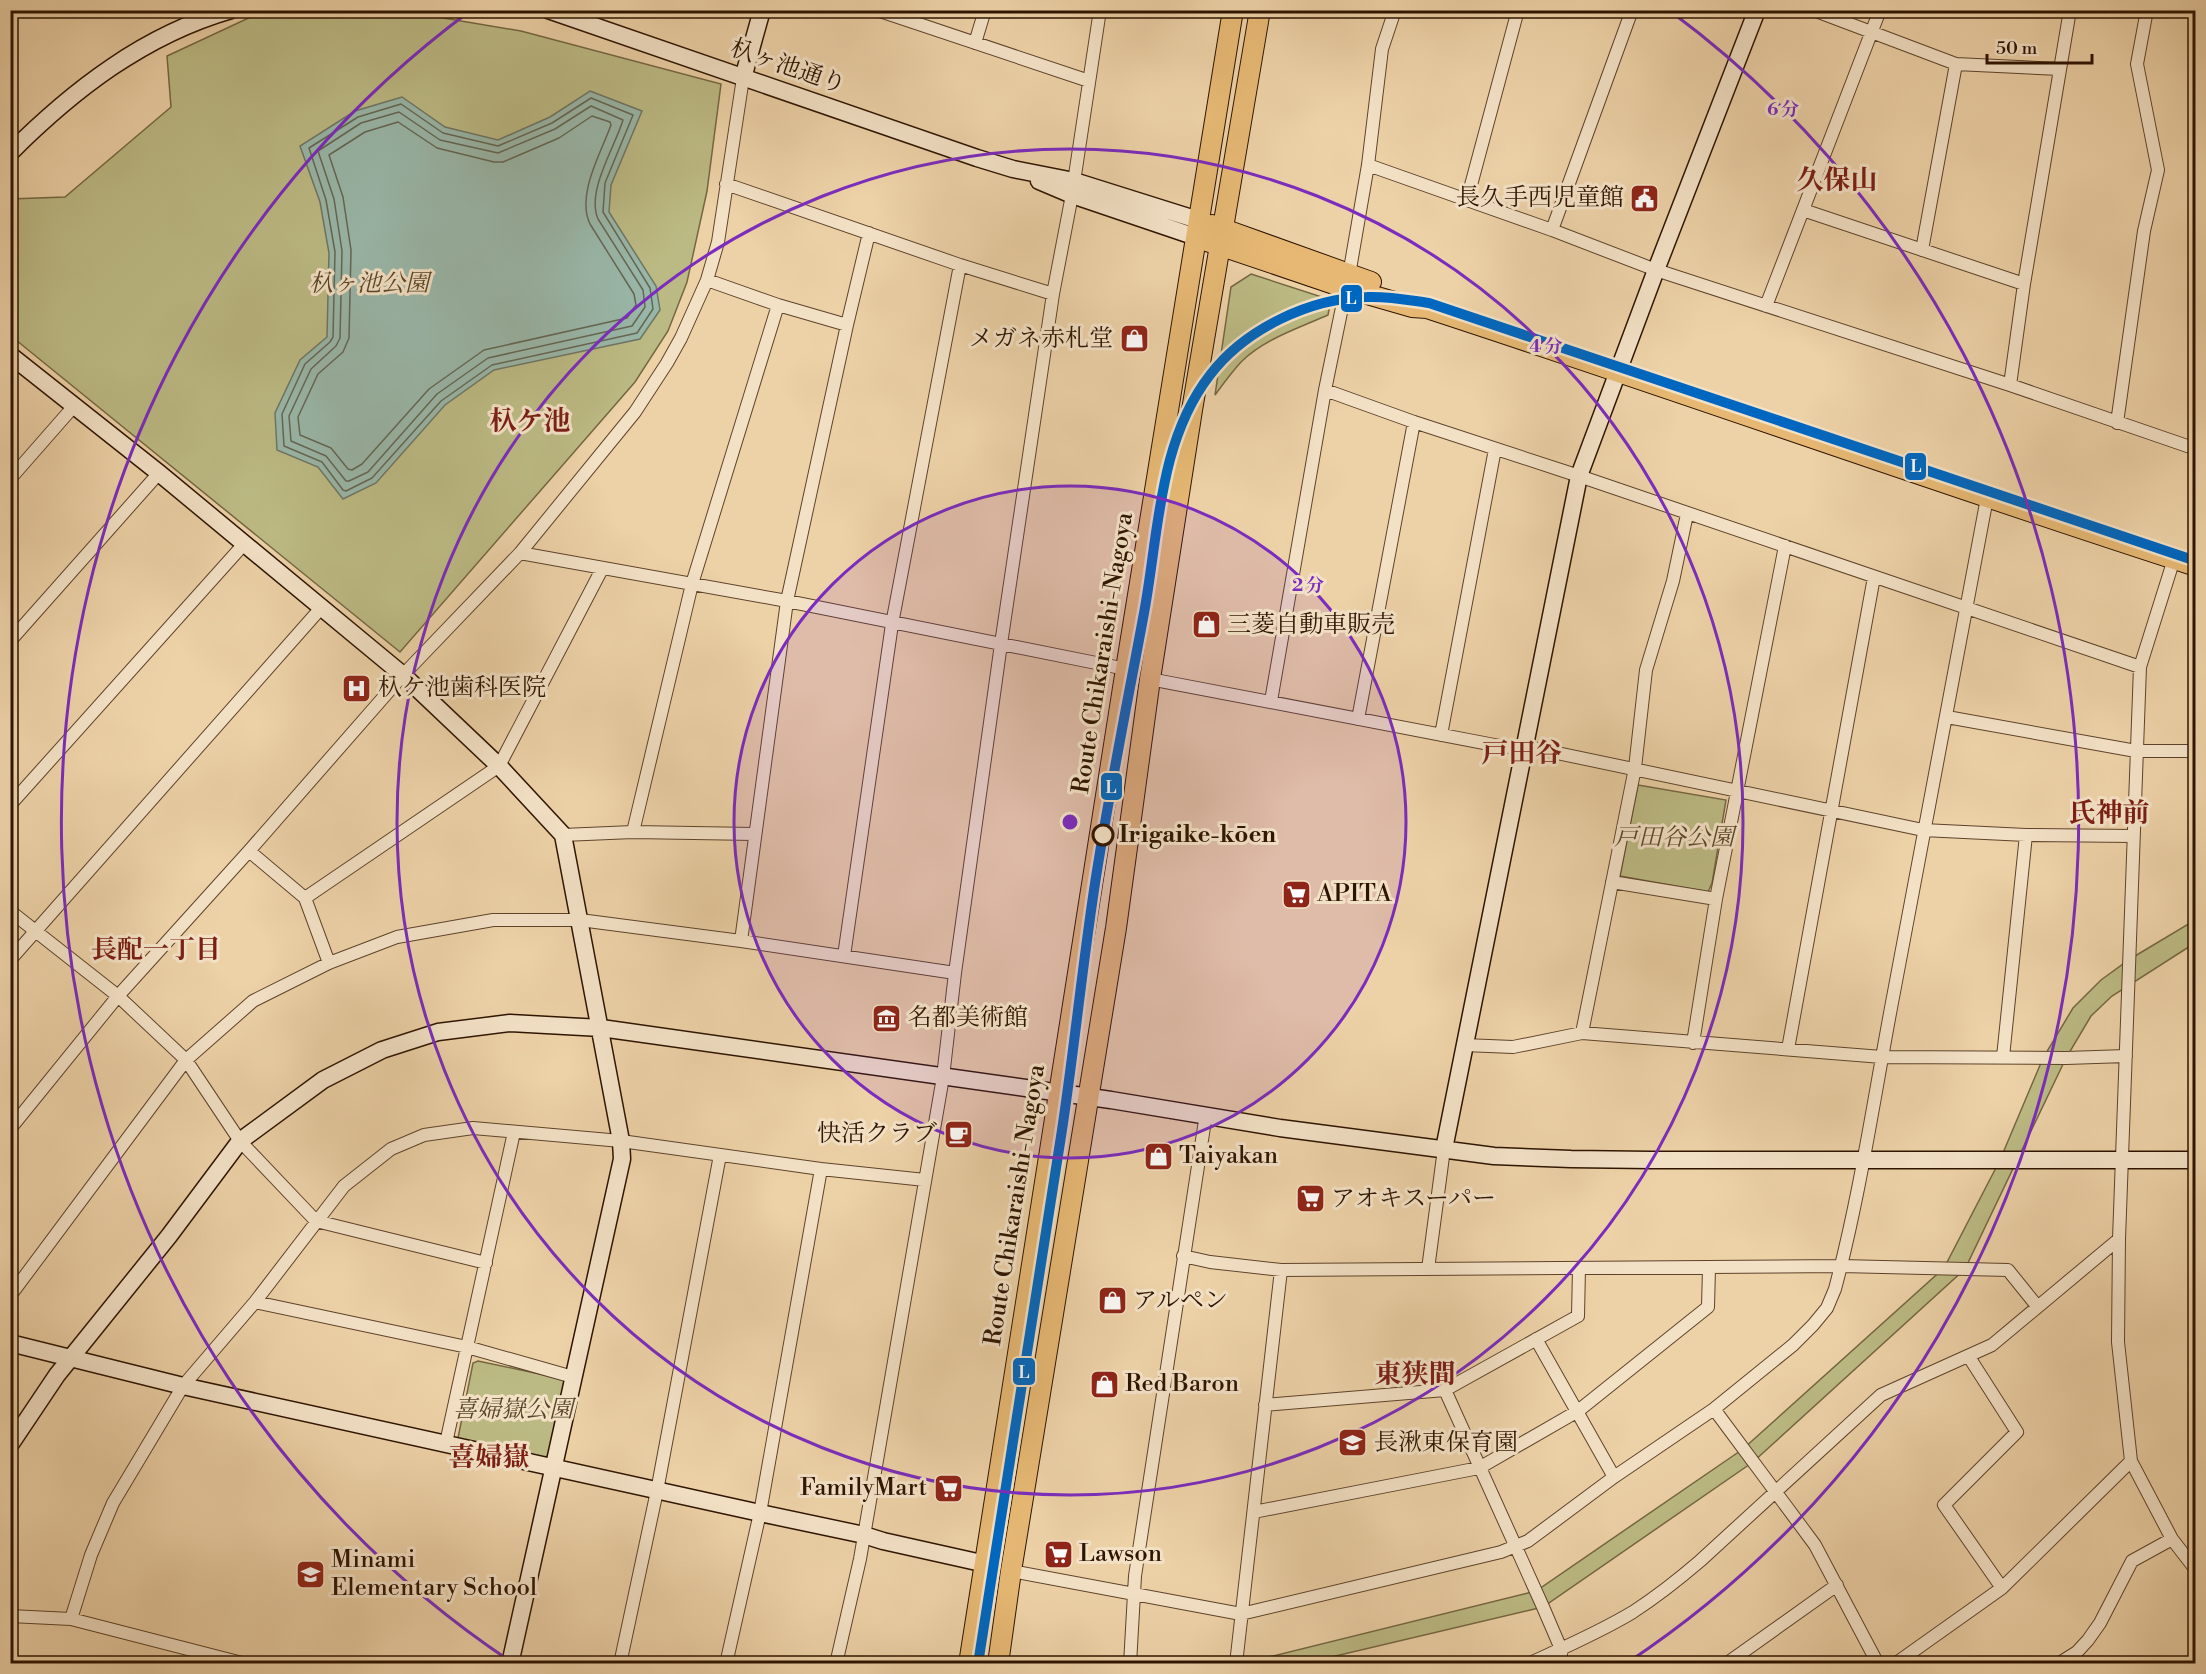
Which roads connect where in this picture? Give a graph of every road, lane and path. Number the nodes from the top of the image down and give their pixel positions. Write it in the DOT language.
graph roads {
  1 [pos="231,10"];
  2 [pos="548,10"];
  3 [pos="762,10"];
  4 [pos="877,10"];
  5 [pos="985,10"];
  6 [pos="1100,10"];
  7 [pos="1233,10"];
  8 [pos="1260,10"];
  9 [pos="1395,10"];
  10 [pos="1518,10"];
  11 [pos="1632,10"];
  12 [pos="1757,10"];
  13 [pos="1813,10"];
  14 [pos="1880,10"];
  15 [pos="2070,10"];
  16 [pos="2147,10"];
  17 [pos="1871,33"];
  18 [pos="975,43"];
  19 [pos="1956,64"];
  20 [pos="2060,69"];
  21 [pos="743,78"];
  22 [pos="1089,81"];
  23 [pos="10,153"];
  24 [pos="1368,165"];
  25 [pos="726,184"];
  26 [pos="1073,188"];
  27 [pos="1467,200"];
  28 [pos="1803,210"];
  29 [pos="1197,229"];
  30 [pos="1552,230"];
  31 [pos="869,233"];
  32 [pos="1221,237"];
  33 [pos="1922,250"];
  34 [pos="960,265"];
  35 [pos="1656,270"];
  36 [pos="707,280"];
  37 [pos="1348,281"];
  38 [pos="2024,284"];
  39 [pos="1053,294"];
  40 [pos="778,305"];
  41 [pos="1766,306"];
  42 [pos="847,325"];
  43 [pos="10,354"];
  44 [pos="1619,371"];
  45 [pos="2010,385"];
  46 [pos="1325,390"];
  47 [pos="74,406"];
  48 [pos="1414,422"];
  49 [pos="2117,423"];
  50 [pos="1495,449"];
  51 [pos="2196,449"];
  52 [pos="159,473"];
  53 [pos="1579,476"];
  54 [pos="10,479"];
  55 [pos="1988,498"];
  56 [pos="1687,514"];
  57 [pos="244,544"];
  58 [pos="1785,546"];
  59 [pos="520,553"];
  60 [pos="2174,559"];
  61 [pos="2196,566"];
  62 [pos="602,569"];
  63 [pos="1874,577"];
  64 [pos="692,584"];
  65 [pos="787,601"];
  66 [pos="321,608"];
  67 [pos="1967,608"];
  68 [pos="892,624"];
  69 [pos="10,641"];
  70 [pos="1001,644"];
  71 [pos="2140,667"];
  72 [pos="1125,669"];
  73 [pos="403,675"];
  74 [pos="1150,679"];
  75 [pos="1271,701"];
  76 [pos="1947,717"];
  77 [pos="1358,719"];
  78 [pos="1441,735"];
  79 [pos="1524,746"];
  80 [pos="2136,751"];
  81 [pos="2196,752"];
  82 [pos="499,766"];
  83 [pos="1635,768"];
  84 [pos="1737,790"];
  85 [pos="10,805"];
  86 [pos="1832,809"];
  87 [pos="1923,830"];
  88 [pos="633,832"];
  89 [pos="754,834"];
  90 [pos="563,835"];
  91 [pos="2026,835"];
  92 [pos="2133,836"];
  93 [pos="249,850"];
  94 [pos="1612,882"];
  95 [pos="305,898"];
  96 [pos="1716,899"];
  97 [pos="10,911"];
  98 [pos="580,920"];
  99 [pos="36,931"];
  100 [pos="741,941"];
  101 [pos="844,956"];
  102 [pos="10,960"];
  103 [pos="329,963"];
  104 [pos="955,973"];
  105 [pos="118,996"];
  106 [pos="601,1029"];
  107 [pos="1582,1034"];
  108 [pos="1693,1043"];
  109 [pos="1464,1045"];
  110 [pos="1788,1049"];
  111 [pos="2126,1056"];
  112 [pos="1882,1057"];
  113 [pos="2003,1057"];
  114 [pos="186,1059"];
  115 [pos="943,1077"];
  116 [pos="1058,1094"];
  117 [pos="1089,1098"];
  118 [pos="1206,1114"];
  119 [pos="10,1129"];
  120 [pos="514,1132"];
  121 [pos="240,1141"];
  122 [pos="621,1141"];
  123 [pos="1444,1149"];
  124 [pos="720,1155"];
  125 [pos="1864,1160"];
  126 [pos="2123,1160"];
  127 [pos="2196,1160"];
  128 [pos="821,1169"];
  129 [pos="925,1180"];
  130 [pos="316,1221"];
  131 [pos="2120,1239"];
  132 [pos="1183,1256"];
  133 [pos="486,1263"];
  134 [pos="1841,1266"];
  135 [pos="1579,1268"];
  136 [pos="1709,1268"];
  137 [pos="1428,1269"];
  138 [pos="1281,1270"];
  139 [pos="10,1296"];
  140 [pos="255,1302"];
  141 [pos="2037,1306"];
  142 [pos="1536,1339"];
  143 [pos="10,1343"];
  144 [pos="467,1347"];
  145 [pos="1969,1357"];
  146 [pos="72,1359"];
  147 [pos="573,1377"];
  148 [pos="183,1386"];
  149 [pos="1445,1390"];
  150 [pos="1265,1406"];
  151 [pos="1714,1409"];
  152 [pos="1578,1411"];
  153 [pos="446,1443"];
  154 [pos="10,1444"];
  155 [pos="2131,1461"];
  156 [pos="552,1468"];
  157 [pos="1479,1468"];
  158 [pos="1614,1477"];
  159 [pos="657,1491"];
  160 [pos="1776,1491"];
  161 [pos="1254,1512"];
  162 [pos="759,1514"];
  163 [pos="864,1535"];
  164 [pos="2172,1539"];
  165 [pos="1515,1547"];
  166 [pos="986,1564"];
  167 [pos="2196,1570"];
  168 [pos="1011,1571"];
  169 [pos="1837,1585"];
  170 [pos="2002,1588"];
  171 [pos="1132,1595"];
  172 [pos="1241,1614"];
  173 [pos="10,1616"];
  174 [pos="71,1619"];
  175 [pos="1561,1649"];
  176 [pos="246,1664"];
  177 [pos="510,1664"];
  178 [pos="620,1664"];
  179 [pos="726,1664"];
  180 [pos="836,1664"];
  181 [pos="969,1664"];
  182 [pos="998,1664"];
  183 [pos="1130,1664"];
  184 [pos="1236,1664"];
  185 [pos="1528,1664"];
  186 [pos="1562,1664"];
  187 [pos="1726,1664"];
  188 [pos="1878,1664"];
  189 [pos="1895,1664"];
  190 [pos="2058,1664"];
  1 -- 23 [label="street"];
  2 -- 21 [label="street, 杁ヶ池通り"];
  3 -- 21 [label="street"];
  4 -- 18 [label="street"];
  5 -- 18 [label="street"];
  6 -- 22 [label="street"];
  7 -- 29 [label="main road, Route Chikaraishi-Nagoya"];
  8 -- 32 [label="main road, Route Chikaraishi-Nagoya"];
  9 -- 24 [label="street"];
  10 -- 27 [label="street"];
  11 -- 30 [label="street"];
  12 -- 35 [label="street"];
  13 -- 17 [label="street"];
  14 -- 17 [label="street"];
  15 -- 20 [label="street"];
  16 -- 49 [label="street"];
  17 -- 19 [label="street"];
  17 -- 28 [label="street"];
  18 -- 22 [label="street"];
  19 -- 20 [label="street"];
  19 -- 33 [label="street"];
  20 -- 38 [label="street"];
  21 -- 25 [label="street"];
  21 -- 26 [label="street, 杁ヶ池通り"];
  22 -- 26 [label="street"];
  24 -- 27 [label="street"];
  24 -- 37 [label="street"];
  25 -- 31 [label="street"];
  25 -- 36 [label="street"];
  26 -- 29 [label="street, 杁ヶ池通り"];
  26 -- 39 [label="street"];
  27 -- 30 [label="street"];
  28 -- 33 [label="street"];
  28 -- 41 [label="street"];
  29 -- 32 [label="main road"];
  29 -- 72 [label="main road, Route Chikaraishi-Nagoya"];
  30 -- 35 [label="street"];
  31 -- 34 [label="street"];
  31 -- 42 [label="street"];
  32 -- 37 [label="main road"];
  32 -- 74 [label="main road, Route Chikaraishi-Nagoya"];
  33 -- 38 [label="street"];
  34 -- 39 [label="street"];
  34 -- 68 [label="street"];
  35 -- 41 [label="street"];
  35 -- 44 [label="street"];
  36 -- 40 [label="street"];
  36 -- 59 [label="street"];
  37 -- 44 [label="main road"];
  37 -- 46 [label="street"];
  38 -- 45 [label="street"];
  39 -- 70 [label="street"];
  40 -- 42 [label="street"];
  40 -- 64 [label="street"];
  41 -- 45 [label="street"];
  42 -- 65 [label="street"];
  43 -- 47 [label="street"];
  44 -- 53 [label="street"];
  44 -- 55 [label="main road"];
  45 -- 49 [label="street"];
  46 -- 48 [label="street"];
  46 -- 75 [label="street"];
  47 -- 52 [label="street"];
  47 -- 54 [label="street"];
  48 -- 50 [label="street"];
  48 -- 77 [label="street"];
  49 -- 51 [label="street"];
  50 -- 53 [label="street"];
  50 -- 78 [label="street"];
  52 -- 57 [label="street"];
  52 -- 69 [label="street"];
  53 -- 56 [label="street"];
  53 -- 79 [label="street"];
  55 -- 60 [label="main road"];
  55 -- 67 [label="street"];
  56 -- 58 [label="street"];
  56 -- 83 [label="street"];
  57 -- 66 [label="street"];
  57 -- 85 [label="street"];
  58 -- 63 [label="street"];
  58 -- 84 [label="street"];
  59 -- 62 [label="street"];
  59 -- 73 [label="street"];
  60 -- 61 [label="main road"];
  60 -- 71 [label="street"];
  62 -- 64 [label="street"];
  62 -- 82 [label="street"];
  63 -- 67 [label="street"];
  63 -- 86 [label="street"];
  64 -- 65 [label="street"];
  64 -- 88 [label="street"];
  65 -- 68 [label="street"];
  65 -- 89 [label="street"];
  66 -- 73 [label="street"];
  66 -- 99 [label="street"];
  67 -- 71 [label="street"];
  67 -- 76 [label="street"];
  68 -- 70 [label="street"];
  68 -- 101 [label="street"];
  70 -- 72 [label="street"];
  70 -- 104 [label="street"];
  71 -- 80 [label="street"];
  72 -- 116 [label="main road, Route Chikaraishi-Nagoya"];
  73 -- 82 [label="street"];
  73 -- 93 [label="street"];
  74 -- 75 [label="street"];
  74 -- 117 [label="main road, Route Chikaraishi-Nagoya"];
  75 -- 77 [label="street"];
  76 -- 80 [label="street"];
  76 -- 87 [label="street"];
  77 -- 78 [label="street"];
  78 -- 79 [label="street"];
  79 -- 83 [label="street"];
  79 -- 109 [label="street"];
  80 -- 81 [label="street"];
  80 -- 92 [label="street"];
  82 -- 90 [label="street"];
  82 -- 95 [label="street"];
  83 -- 84 [label="street"];
  83 -- 94 [label="street"];
  84 -- 86 [label="street"];
  84 -- 96 [label="street"];
  86 -- 87 [label="street"];
  86 -- 110 [label="street"];
  87 -- 91 [label="street"];
  87 -- 112 [label="street"];
  88 -- 89 [label="street"];
  88 -- 90 [label="street"];
  89 -- 100 [label="street"];
  90 -- 98 [label="street"];
  91 -- 92 [label="street"];
  91 -- 113 [label="street"];
  92 -- 111 [label="street"];
  93 -- 95 [label="street"];
  93 -- 105 [label="street"];
  94 -- 96 [label="street"];
  94 -- 107 [label="street"];
  95 -- 103 [label="street"];
  96 -- 108 [label="street"];
  97 -- 99 [label="street"];
  98 -- 100 [label="street"];
  98 -- 103 [label="street"];
  98 -- 106 [label="street"];
  99 -- 102 [label="street"];
  99 -- 105 [label="street"];
  100 -- 101 [label="street"];
  101 -- 104 [label="street"];
  103 -- 114 [label="street"];
  104 -- 115 [label="street"];
  105 -- 114 [label="street"];
  105 -- 119 [label="street"];
  106 -- 115 [label="street"];
  106 -- 121 [label="street"];
  106 -- 122 [label="street"];
  107 -- 108 [label="street"];
  107 -- 109 [label="street"];
  108 -- 110 [label="street"];
  109 -- 123 [label="street"];
  110 -- 112 [label="street"];
  111 -- 113 [label="street"];
  111 -- 126 [label="street"];
  112 -- 113 [label="street"];
  112 -- 125 [label="street"];
  114 -- 121 [label="street"];
  114 -- 139 [label="street"];
  115 -- 116 [label="street"];
  115 -- 129 [label="street"];
  116 -- 117 [label="street"];
  116 -- 166 [label="main road, Route Chikaraishi-Nagoya"];
  117 -- 118 [label="street"];
  117 -- 168 [label="main road, Route Chikaraishi-Nagoya"];
  118 -- 123 [label="street"];
  118 -- 132 [label="street"];
  120 -- 122 [label="street"];
  120 -- 130 [label="street"];
  120 -- 133 [label="street"];
  121 -- 130 [label="street"];
  121 -- 146 [label="street"];
  122 -- 124 [label="street"];
  122 -- 147 [label="street"];
  123 -- 125 [label="street"];
  123 -- 137 [label="street"];
  124 -- 128 [label="street"];
  124 -- 159 [label="street"];
  125 -- 126 [label="street"];
  125 -- 134 [label="street"];
  126 -- 127 [label="street"];
  126 -- 131 [label="street"];
  128 -- 129 [label="street"];
  128 -- 162 [label="street"];
  129 -- 163 [label="street"];
  130 -- 133 [label="street"];
  130 -- 140 [label="street"];
  131 -- 141 [label="street"];
  131 -- 155 [label="street"];
  132 -- 138 [label="street"];
  132 -- 171 [label="street"];
  133 -- 144 [label="street"];
  134 -- 136 [label="street"];
  134 -- 141 [label="street"];
  134 -- 151 [label="street"];
  135 -- 136 [label="street"];
  135 -- 137 [label="street"];
  135 -- 142 [label="street"];
  136 -- 152 [label="street"];
  137 -- 138 [label="street"];
  138 -- 150 [label="street"];
  140 -- 144 [label="street"];
  140 -- 148 [label="street"];
  141 -- 145 [label="street"];
  142 -- 149 [label="street"];
  142 -- 152 [label="street"];
  143 -- 146 [label="street"];
  144 -- 147 [label="street"];
  144 -- 153 [label="street"];
  145 -- 160 [label="street"];
  145 -- 170 [label="street"];
  146 -- 148 [label="street"];
  146 -- 154 [label="street"];
  147 -- 156 [label="street"];
  148 -- 153 [label="street"];
  148 -- 174 [label="street"];
  149 -- 150 [label="street"];
  149 -- 157 [label="street"];
  150 -- 161 [label="street"];
  151 -- 158 [label="street"];
  151 -- 160 [label="street"];
  152 -- 157 [label="street"];
  152 -- 158 [label="street"];
  153 -- 156 [label="street"];
  155 -- 164 [label="street"];
  155 -- 170 [label="street"];
  156 -- 159 [label="street"];
  156 -- 177 [label="street"];
  157 -- 161 [label="street"];
  157 -- 165 [label="street"];
  158 -- 165 [label="street"];
  159 -- 162 [label="street"];
  159 -- 178 [label="street"];
  160 -- 169 [label="street"];
  160 -- 175 [label="street"];
  161 -- 172 [label="street"];
  162 -- 163 [label="street"];
  162 -- 179 [label="street"];
  163 -- 166 [label="street"];
  163 -- 180 [label="street"];
  164 -- 167 [label="street"];
  164 -- 190 [label="street"];
  165 -- 172 [label="street"];
  165 -- 175 [label="street"];
  166 -- 181 [label="main road, Route Chikaraishi-Nagoya"];
  168 -- 171 [label="street"];
  168 -- 182 [label="main road, Route Chikaraishi-Nagoya"];
  169 -- 187 [label="street"];
  169 -- 188 [label="street"];
  170 -- 189 [label="street"];
  171 -- 172 [label="street"];
  171 -- 183 [label="street"];
  172 -- 184 [label="street"];
  173 -- 174 [label="street"];
  174 -- 176 [label="street"];
  175 -- 185 [label="street"];
  175 -- 186 [label="street"];
}
